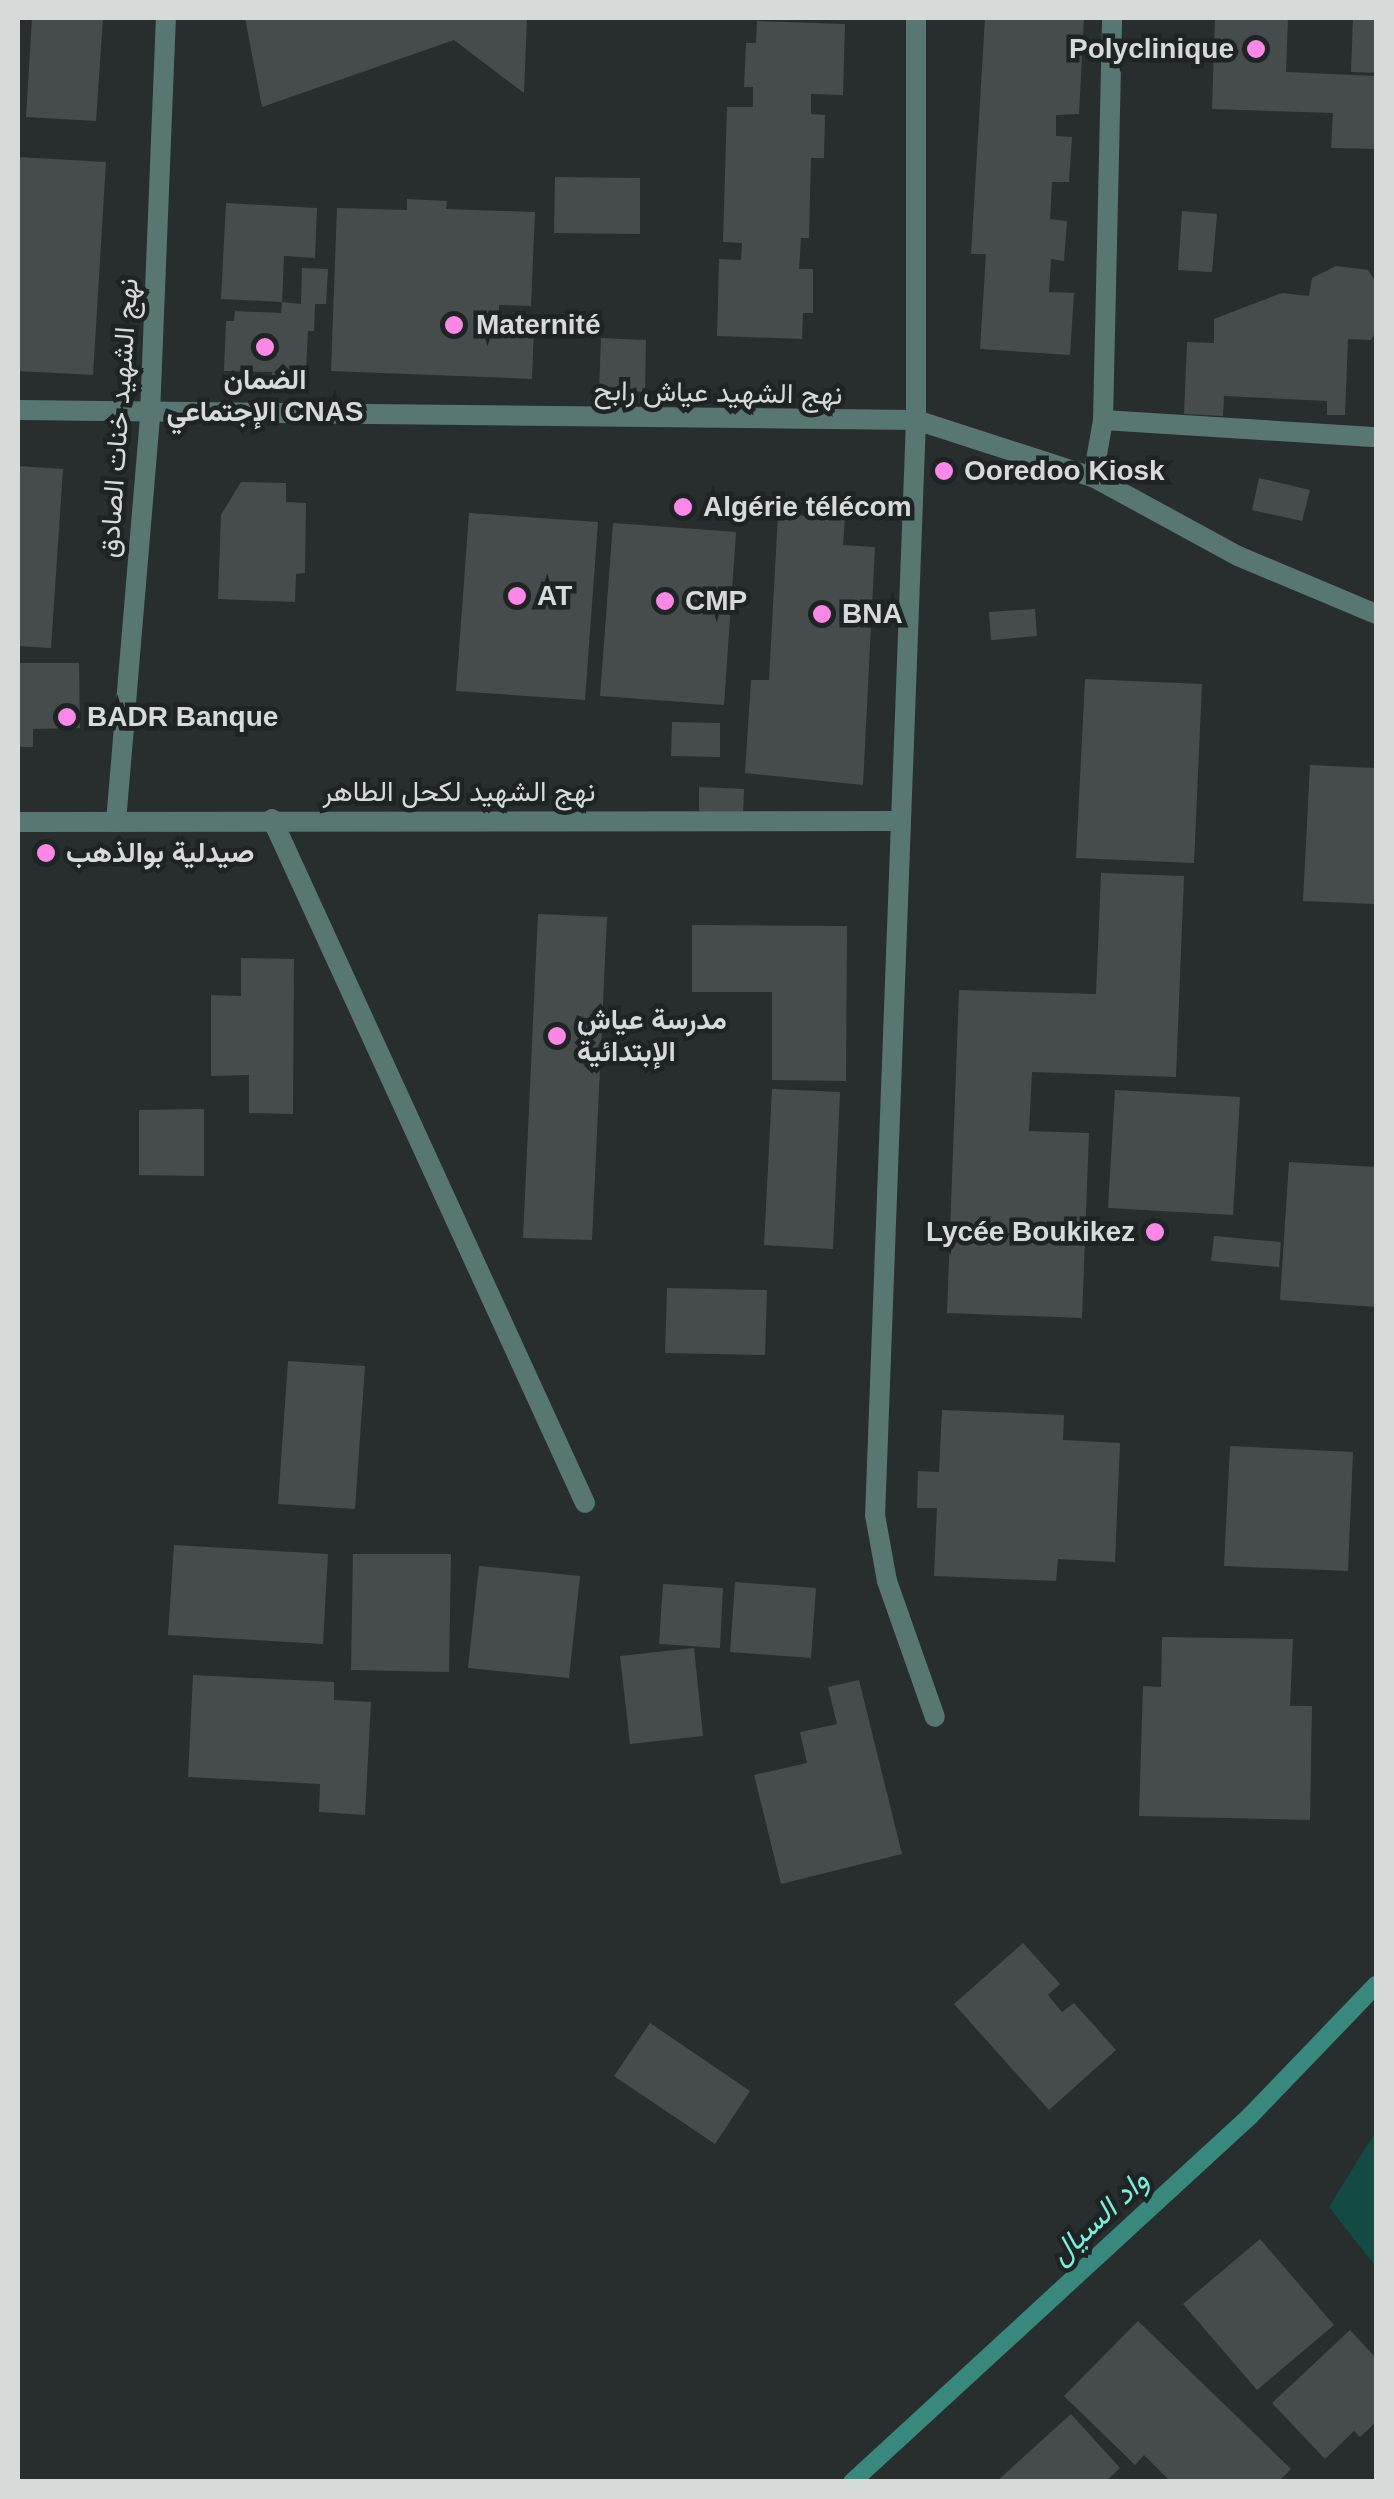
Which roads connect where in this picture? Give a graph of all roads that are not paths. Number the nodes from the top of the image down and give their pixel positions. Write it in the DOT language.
graph roads {
  1 [pos="166,18"];
  2 [pos="916,18"];
  3 [pos="1112,18"];
  4 [pos="18,410"];
  5 [pos="150,414"];
  6 [pos="916,420"];
  7 [pos="1103,420"];
  8 [pos="1376,437"];
  9 [pos="1093,477"];
  10 [pos="1376,614"];
  11 [pos="272,819"];
  12 [pos="900,821"];
  13 [pos="18,822"];
  14 [pos="116,822"];
  15 [pos="585,1502"];
  16 [pos="934,1717"];
  1 -- 5 [label="street, نهج الشهيد خنات الصادق"];
  2 -- 6 [label="street"];
  3 -- 7 [label="street"];
  4 -- 5 [label="street, نهج الشهيد عياش رابح"];
  5 -- 6 [label="street, نهج الشهيد عياش رابح"];
  5 -- 14 [label="street, نهج الشهيد خنات الصادق"];
  6 -- 9 [label="street, نهج الشهيد عياش رابح"];
  6 -- 12 [label="street"];
  7 -- 8 [label="street"];
  7 -- 9 [label="street"];
  9 -- 10 [label="street, نهج الشهيد عياش رابح"];
  11 -- 12 [label="street, نهج الشهيد لكحل الطاهر"];
  11 -- 14 [label="street, نهج الشهيد لكحل الطاهر"];
  11 -- 15 [label="street"];
  12 -- 16 [label="street"];
  13 -- 14 [label="street, نهج الشهيد لكحل الطاهر"];
}
